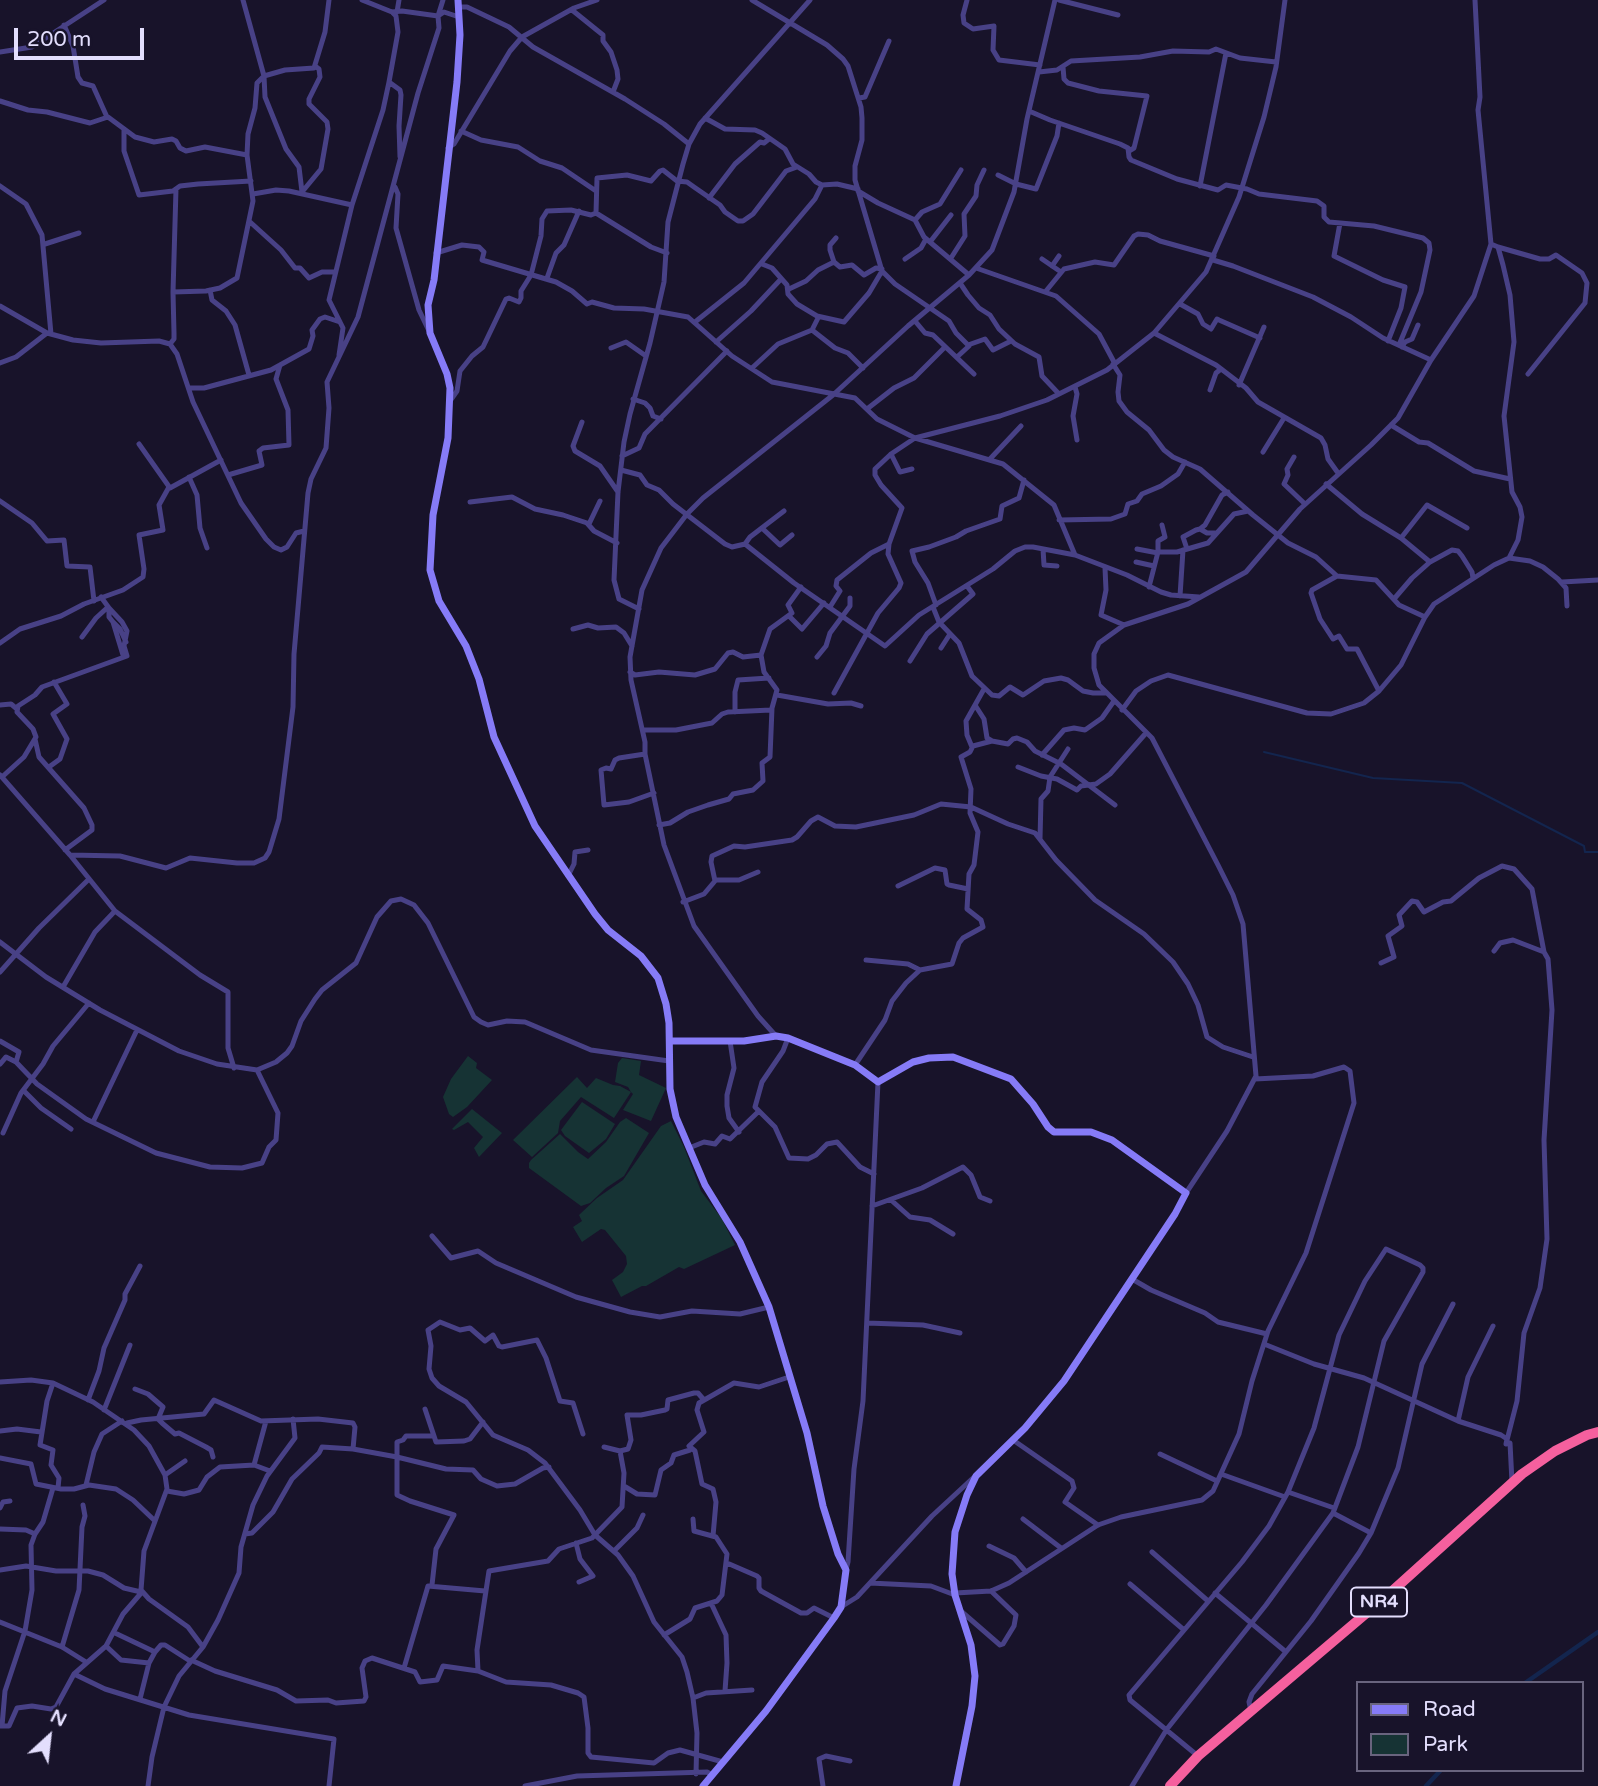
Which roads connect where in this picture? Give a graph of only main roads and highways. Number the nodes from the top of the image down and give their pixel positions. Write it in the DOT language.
graph roads {
  1 [pos="1598,1433"];
  2 [pos="1170,1786"];
  1 -- 2 [label="highway, NR4"];
}
